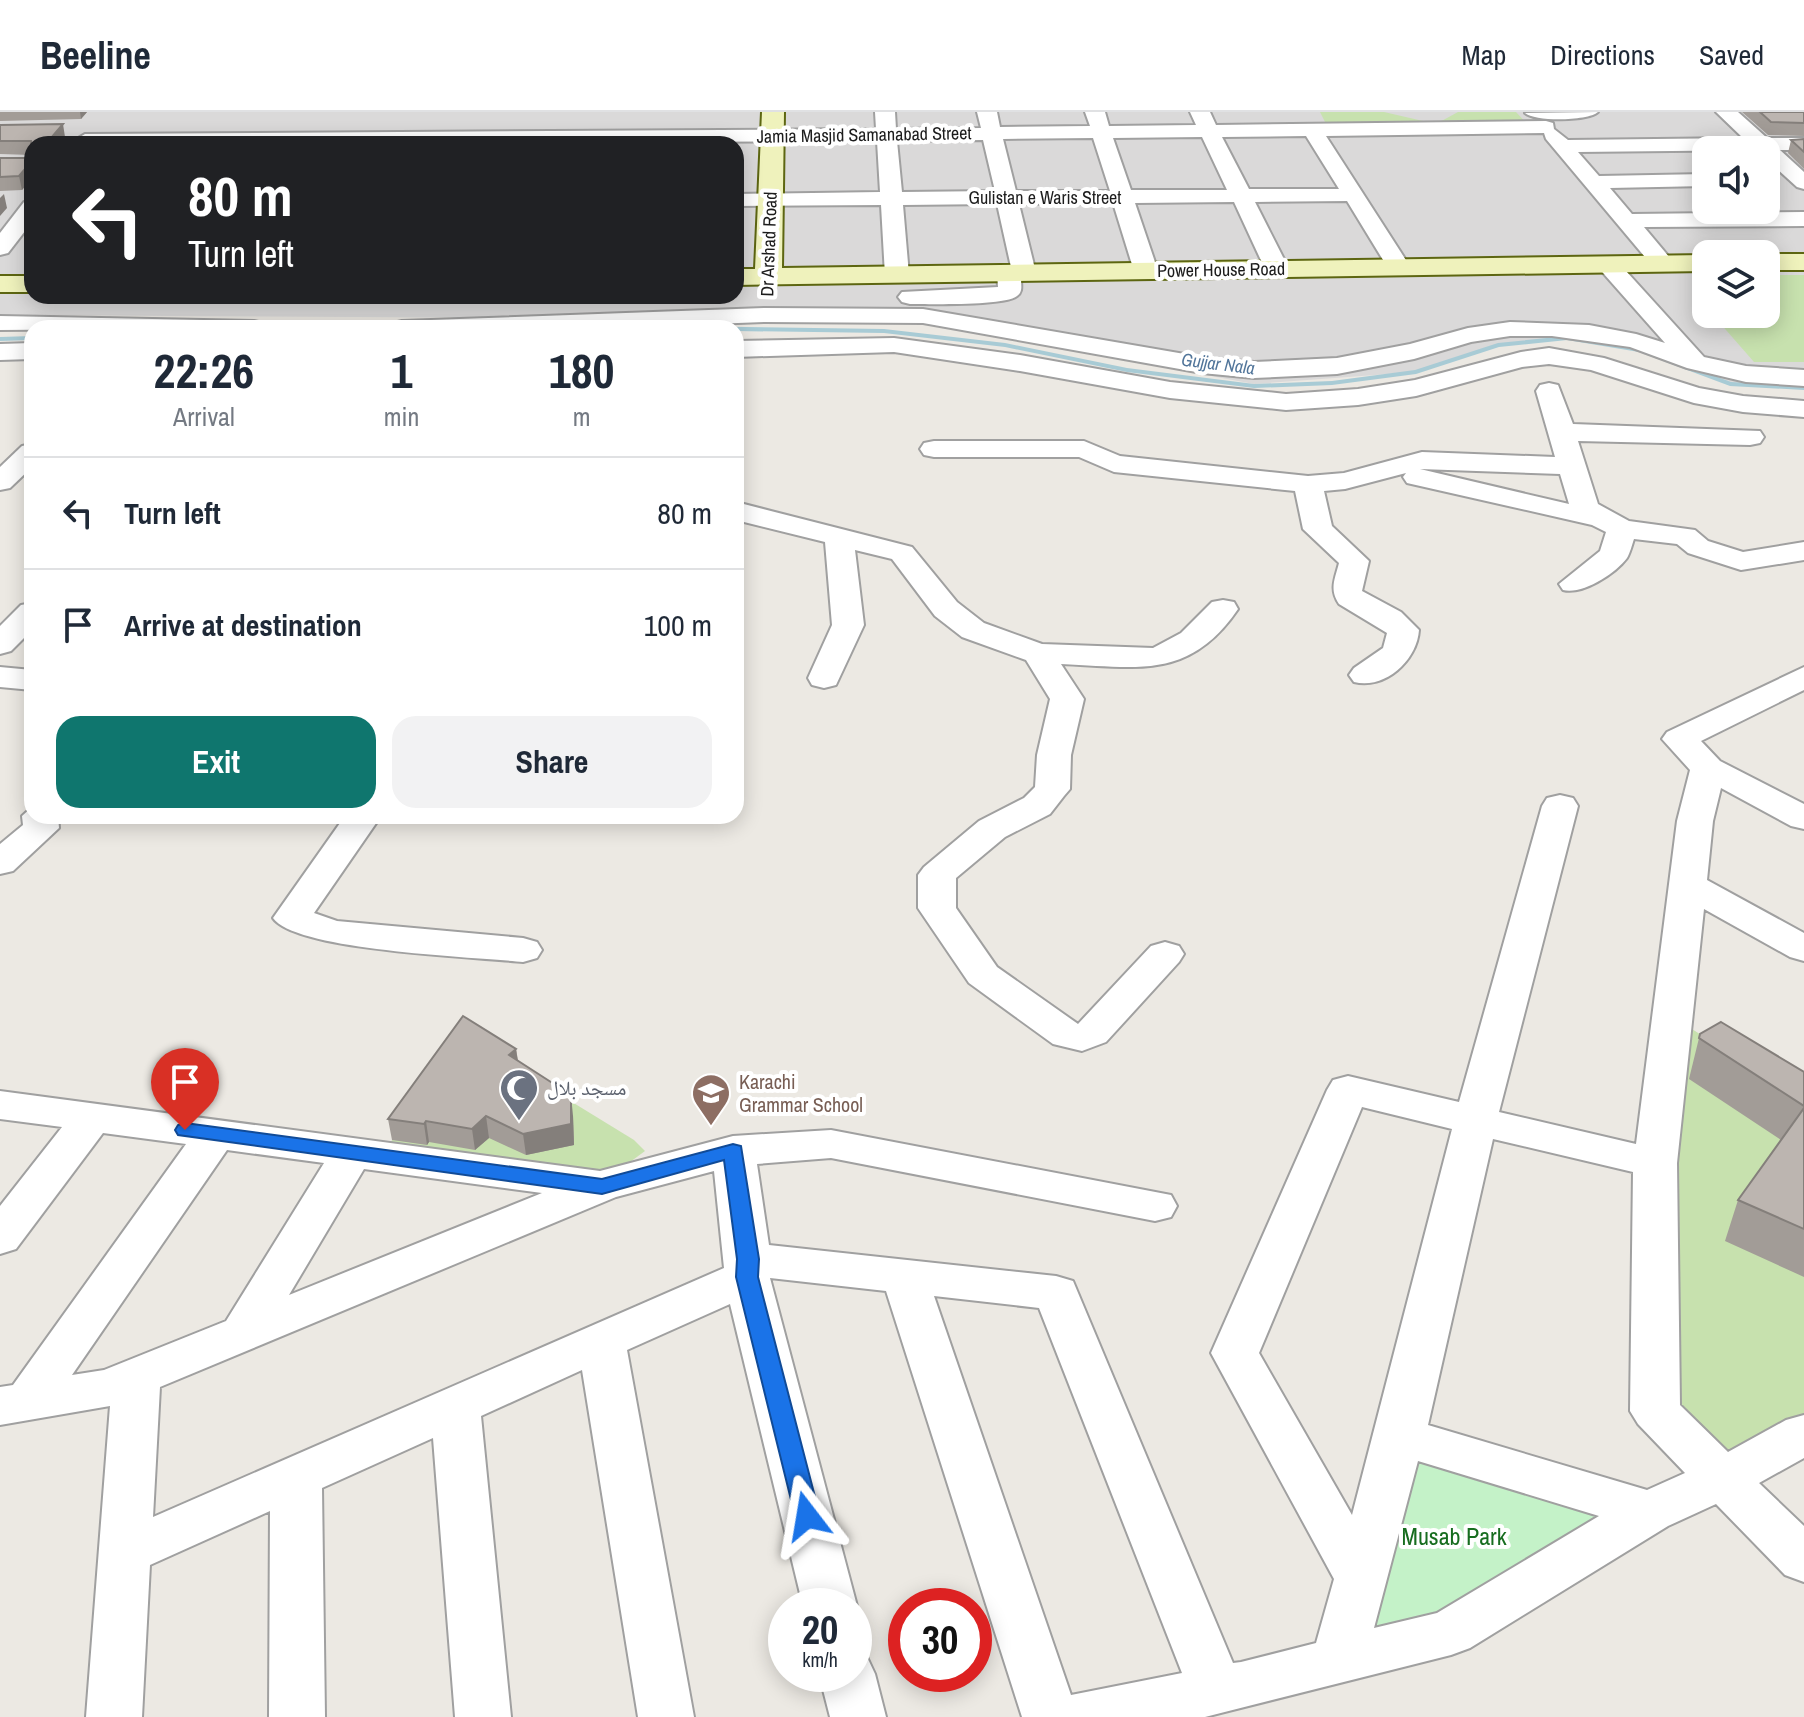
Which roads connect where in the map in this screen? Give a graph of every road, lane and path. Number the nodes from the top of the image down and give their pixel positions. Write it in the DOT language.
graph roads {
  1 [pos="342,112"];
  2 [pos="450,112"];
  3 [pos="556,112"];
  4 [pos="661,112"];
  5 [pos="885,112"];
  6 [pos="1588,112"];
  7 [pos="1726,112"];
  8 [pos="1538,117"];
  9 [pos="1204,121"];
  10 [pos="1099,122"];
  11 [pos="990,123"];
  12 [pos="773,124"];
  13 [pos="1317,124"];
  14 [pos="63,129"];
  15 [pos="91,133"];
  16 [pos="888,135"];
  17 [pos="180,136"];
  18 [pos="331,136"];
  19 [pos="442,136"];
  20 [pos="549,136"];
  21 [pos="658,136"];
  22 [pos="686,136"];
  23 [pos="1752,136"];
  24 [pos="1780,144"];
  25 [pos="1804,144"];
  26 [pos="1692,145"];
  27 [pos="1563,146"];
  28 [pos="1780,160"];
  29 [pos="1692,180"];
  30 [pos="1780,180"];
  31 [pos="1803,180"];
  32 [pos="1593,182"];
  33 [pos="1353,195"];
  34 [pos="1241,196"];
  35 [pos="1007,198"];
  36 [pos="1123,198"];
  37 [pos="744,200"];
  38 [pos="770,200"];
  39 [pos="892,200"];
  40 [pos="24,217"];
  41 [pos="1804,219"];
  42 [pos="1627,221"];
  43 [pos="2,243"];
  44 [pos="1780,262"];
  45 [pos="1804,262"];
  46 [pos="1692,263"];
  47 [pos="1663,264"];
  48 [pos="1608,265"];
  49 [pos="1399,268"];
  50 [pos="1277,269"];
  51 [pos="1146,271"];
  52 [pos="1017,273"];
  53 [pos="897,275"];
  54 [pos="0,284"];
  55 [pos="24,284"];
  56 [pos="744,297"];
  57 [pos="0,323"];
  58 [pos="24,323"];
  59 [pos="756,327"];
  60 [pos="24,351"];
  61 [pos="0,352"];
  62 [pos="1696,363"];
  63 [pos="1804,378"];
  64 [pos="1549,391"];
  65 [pos="1804,409"];
  66 [pos="1561,432"];
  67 [pos="1750,437"];
  68 [pos="934,449"];
  69 [pos="1574,466"];
  70 [pos="1387,469"];
  71 [pos="1308,484"];
  72 [pos="744,513"];
  73 [pos="1610,522"];
  74 [pos="839,536"];
  75 [pos="1804,551"];
  76 [pos="1574,584"];
  77 [pos="24,603"];
  78 [pos="1223,609"];
  79 [pos="0,644"];
  80 [pos="1038,653"];
  81 [pos="1365,675"];
  82 [pos="0,677"];
  83 [pos="824,678"];
  84 [pos="24,679"];
  85 [pos="1794,693"];
  86 [pos="1708,768"];
  87 [pos="1560,806"];
  88 [pos="1804,818"];
  89 [pos="41,824"];
  90 [pos="357,824"];
  91 [pos="0,863"];
  92 [pos="1688,885"];
  93 [pos="1804,949"];
  94 [pos="523,950"];
  95 [pos="1165,954"];
  96 [pos="1671,1016"];
  97 [pos="1711,1041"];
  98 [pos="0,1105"];
  99 [pos="92,1118"];
  100 [pos="1476,1121"];
  101 [pos="216,1134"];
  102 [pos="733,1151"];
  103 [pos="352,1153"];
  104 [pos="1655,1163"];
  105 [pos="602,1186"];
  106 [pos="1155,1206"];
  107 [pos="0,1238"];
  108 [pos="747,1268"];
  109 [pos="904,1276"];
  110 [pos="242,1334"];
  111 [pos="602,1343"];
  112 [pos="136,1378"];
  113 [pos="14,1404"];
  114 [pos="455,1407"];
  115 [pos="1804,1434"];
  116 [pos="1400,1436"];
  117 [pos="296,1476"];
  118 [pos="1725,1478"];
  119 [pos="1650,1511"];
  120 [pos="124,1553"];
  121 [pos="1804,1560"];
  122 [pos="1360,1576"];
  123 [pos="826,1588"];
  124 [pos="1338,1661"];
  125 [pos="1217,1691"];
  126 [pos="852,1692"];
  127 [pos="114,1717"];
  128 [pos="297,1717"];
  129 [pos="483,1717"];
  130 [pos="666,1717"];
  131 [pos="858,1717"];
  132 [pos="1050,1717"];
  133 [pos="1077,1717"];
  1 -- 18 [label="street"];
  2 -- 19 [label="street"];
  3 -- 20 [label="street"];
  4 -- 21 [label="street"];
  5 -- 16 [label="street"];
  6 -- 8 [label="street, Jamia Masjid Samanabad Street"];
  7 -- 23 [label="street"];
  8 -- 13 [label="street, Jamia Masjid Samanabad Street"];
  8 -- 27 [label="street"];
  9 -- 10 [label="street, Jamia Masjid Samanabad Street"];
  9 -- 13 [label="street, Jamia Masjid Samanabad Street"];
  9 -- 34 [label="street"];
  10 -- 11 [label="street, Jamia Masjid Samanabad Street"];
  10 -- 36 [label="street"];
  11 -- 16 [label="street, Jamia Masjid Samanabad Street"];
  11 -- 35 [label="street"];
  12 -- 16 [label="street, Jamia Masjid Samanabad Street"];
  12 -- 22 [label="street, Jamia Masjid Samanabad Street"];
  12 -- 38 [label="street, Dr Arshad Road"];
  13 -- 33 [label="street"];
  14 -- 15 [label="street, Jamia Masjid Samanabad Street"];
  15 -- 17 [label="street, Jamia Masjid Samanabad Street"];
  16 -- 39 [label="street"];
  24 -- 25 [label="street"];
  26 -- 27 [label="street"];
  27 -- 32 [label="street"];
  28 -- 31 [label="street"];
  29 -- 32 [label="street"];
  30 -- 31 [label="street"];
  32 -- 42 [label="street"];
  33 -- 34 [label="street, Gulistan e Waris Street"];
  33 -- 49 [label="street"];
  34 -- 36 [label="street, Gulistan e Waris Street"];
  34 -- 50 [label="street"];
  35 -- 36 [label="street, Gulistan e Waris Street"];
  35 -- 39 [label="street, Gulistan e Waris Street"];
  35 -- 52 [label="street"];
  36 -- 51 [label="street"];
  37 -- 38 [label="street, Gulistan e Waris Street"];
  38 -- 39 [label="street, Gulistan e Waris Street"];
  38 -- 59 [label="street, Dr Arshad Road"];
  39 -- 53 [label="street"];
  40 -- 43 [label="street"];
  41 -- 42 [label="street"];
  42 -- 47 [label="street"];
  44 -- 45 [label="street"];
  46 -- 47 [label="street, Power House Road"];
  47 -- 48 [label="street, Power House Road"];
  48 -- 49 [label="street, Power House Road"];
  48 -- 62 [label="street"];
  49 -- 50 [label="street, Power House Road"];
  50 -- 51 [label="street, Power House Road"];
  51 -- 52 [label="street, Power House Road"];
  52 -- 53 [label="street, Power House Road"];
  52 -- 59 [label="street"];
  53 -- 59 [label="street, Power House Road"];
  54 -- 55 [label="street"];
  56 -- 59 [label="street, Power House Road"];
  57 -- 58 [label="street"];
  59 -- 62 [label="street"];
  59 -- 65 [label="street"];
  60 -- 61 [label="street"];
  62 -- 63 [label="street"];
  64 -- 66 [label="street"];
  66 -- 67 [label="street"];
  66 -- 69 [label="street"];
  68 -- 71 [label="street"];
  69 -- 70 [label="street"];
  69 -- 73 [label="street"];
  70 -- 71 [label="street"];
  70 -- 73 [label="street"];
  71 -- 81 [label="street"];
  72 -- 74 [label="street"];
  73 -- 75 [label="street"];
  73 -- 76 [label="street"];
  74 -- 80 [label="street"];
  74 -- 83 [label="street"];
  77 -- 79 [label="street"];
  78 -- 80 [label="street"];
  80 -- 95 [label="street"];
  82 -- 84 [label="street"];
  85 -- 86 [label="street"];
  86 -- 88 [label="street"];
  86 -- 92 [label="street"];
  87 -- 100 [label="street"];
  89 -- 91 [label="street"];
  90 -- 94 [label="street"];
  92 -- 93 [label="street"];
  92 -- 96 [label="street"];
  96 -- 97 [label="street"];
  96 -- 104 [label="street"];
  98 -- 99 [label="street"];
  99 -- 101 [label="street"];
  99 -- 107 [label="street"];
  100 -- 104 [label="street"];
  100 -- 116 [label="street"];
  100 -- 122 [label="street"];
  101 -- 103 [label="street"];
  101 -- 113 [label="street"];
  102 -- 105 [label="street"];
  102 -- 106 [label="street"];
  102 -- 108 [label="street"];
  103 -- 105 [label="street"];
  103 -- 110 [label="street"];
  104 -- 118 [label="street"];
  105 -- 110 [label="street"];
  108 -- 109 [label="street"];
  108 -- 111 [label="street"];
  108 -- 123 [label="street"];
  109 -- 125 [label="street"];
  109 -- 132 [label="street"];
  110 -- 112 [label="street"];
  111 -- 114 [label="street"];
  111 -- 130 [label="street"];
  112 -- 113 [label="street"];
  112 -- 120 [label="street"];
  114 -- 117 [label="street"];
  114 -- 129 [label="street"];
  115 -- 118 [label="street"];
  116 -- 119 [label="street"];
  116 -- 122 [label="street"];
  117 -- 120 [label="street"];
  117 -- 128 [label="street"];
  118 -- 119 [label="street"];
  118 -- 121 [label="street"];
  119 -- 124 [label="street"];
  120 -- 127 [label="street"];
  122 -- 124 [label="street"];
  124 -- 125 [label="street"];
  125 -- 133 [label="street"];
  126 -- 131 [label="street"];
}
